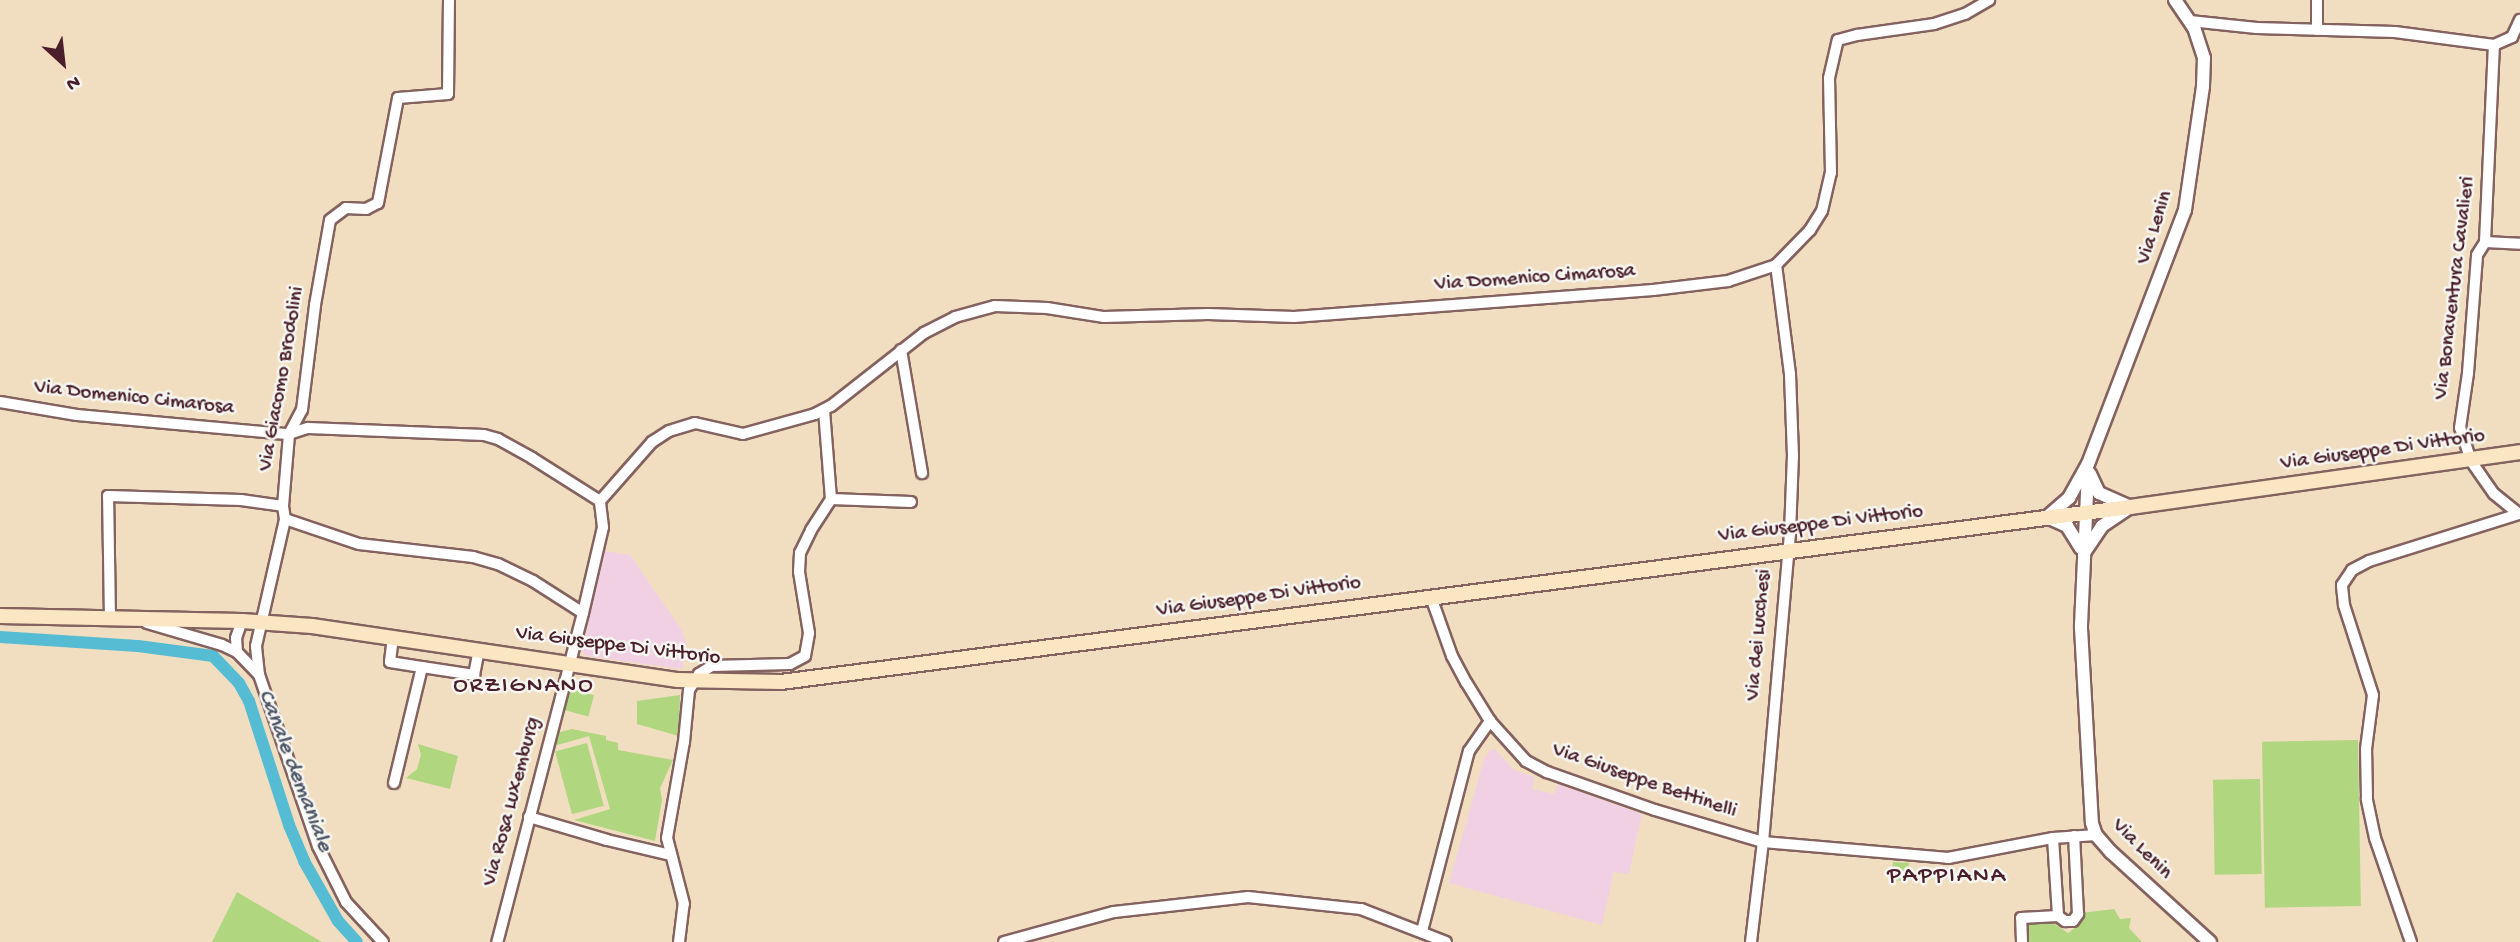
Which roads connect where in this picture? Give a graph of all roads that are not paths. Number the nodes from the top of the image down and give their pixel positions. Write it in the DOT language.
graph roads {
  1 [pos="449,0"];
  2 [pos="1989,0"];
  3 [pos="2175,0"];
  4 [pos="2317,0"];
  5 [pos="2520,20"];
  6 [pos="2190,21"];
  7 [pos="2317,30"];
  8 [pos="2508,41"];
  9 [pos="2485,242"];
  10 [pos="2520,244"];
  11 [pos="1776,265"];
  12 [pos="901,350"];
  13 [pos="0,402"];
  14 [pos="824,410"];
  15 [pos="289,434"];
  16 [pos="2520,453"];
  17 [pos="2471,461"];
  18 [pos="2088,464"];
  19 [pos="922,473"];
  20 [pos="831,499"];
  21 [pos="600,501"];
  22 [pos="911,502"];
  23 [pos="283,506"];
  24 [pos="2130,507"];
  25 [pos="2084,512"];
  26 [pos="2520,514"];
  27 [pos="2047,517"];
  28 [pos="285,520"];
  29 [pos="1787,551"];
  30 [pos="2083,555"];
  31 [pos="1431,597"];
  32 [pos="583,613"];
  33 [pos="0,616"];
  34 [pos="110,619"];
  35 [pos="133,619"];
  36 [pos="242,621"];
  37 [pos="263,622"];
  38 [pos="393,637"];
  39 [pos="480,650"];
  40 [pos="237,652"];
  41 [pos="572,664"];
  42 [pos="422,667"];
  43 [pos="259,675"];
  44 [pos="692,681"];
  45 [pos="1490,721"];
  46 [pos="394,783"];
  47 [pos="529,817"];
  48 [pos="2096,835"];
  49 [pos="2074,836"];
  50 [pos="2053,838"];
  51 [pos="1763,842"];
  52 [pos="671,855"];
  53 [pos="2058,916"];
  54 [pos="1422,932"];
  55 [pos="383,942"];
  56 [pos="497,942"];
  57 [pos="679,942"];
  58 [pos="1004,942"];
  59 [pos="1446,942"];
  60 [pos="1751,942"];
  61 [pos="2022,942"];
  62 [pos="2210,942"];
  63 [pos="2411,942"];
  1 -- 15 [label="street, Via Giacomo Brodolini"];
  2 -- 11 [label="street, Via Domenico Cimarosa"];
  3 -- 6 [label="street, Via Lenin"];
  4 -- 7 [label="street"];
  5 -- 8 [label="street"];
  6 -- 7 [label="street"];
  6 -- 18 [label="street, Via Lenin"];
  7 -- 8 [label="street"];
  8 -- 9 [label="street, Via Bonaventura Cavalieri"];
  9 -- 10 [label="street"];
  9 -- 17 [label="street, Via Bonaventura Cavalieri"];
  11 -- 12 [label="street, Via Domenico Cimarosa"];
  11 -- 29 [label="street, Via dei Lucchesi"];
  12 -- 14 [label="street, Via Domenico Cimarosa"];
  12 -- 19 [label="street"];
  13 -- 15 [label="street, Via Domenico Cimarosa"];
  14 -- 20 [label="street"];
  14 -- 21 [label="street, Via Domenico Cimarosa"];
  15 -- 21 [label="street, Via Domenico Cimarosa"];
  15 -- 23 [label="street, Via Giacomo Brodolini"];
  16 -- 17 [label="main road, Via Giuseppe Di Vittorio"];
  17 -- 24 [label="main road, Via Giuseppe Di Vittorio"];
  17 -- 26 [label="street, Via Bonaventura Cavalieri"];
  18 -- 24 [label="street"];
  18 -- 25 [label="street, Via Lenin"];
  18 -- 27 [label="street, Via Lenin"];
  20 -- 22 [label="street"];
  20 -- 44 [label="street"];
  21 -- 32 [label="street, Via Rosa Luxemburg"];
  23 -- 28 [label="street, Via Giacomo Brodolini"];
  23 -- 34 [label="street"];
  24 -- 25 [label="main road, Via Giuseppe Di Vittorio"];
  24 -- 30 [label="street"];
  25 -- 27 [label="main road, Via Giuseppe Di Vittorio"];
  25 -- 30 [label="street, Via Lenin"];
  26 -- 63 [label="street, Via Bonaventura Cavalieri"];
  27 -- 29 [label="main road, Via Giuseppe Di Vittorio"];
  27 -- 30 [label="street"];
  28 -- 32 [label="street"];
  28 -- 37 [label="street, Via Giacomo Brodolini"];
  29 -- 31 [label="main road, Via Giuseppe Di Vittorio"];
  29 -- 51 [label="street, Via dei Lucchesi"];
  30 -- 48 [label="street, Via Lenin"];
  31 -- 44 [label="main road, Via Giuseppe Di Vittorio"];
  31 -- 45 [label="street, Via Giuseppe Bettinelli"];
  32 -- 41 [label="street, Via Rosa Luxemburg"];
  33 -- 34 [label="main road, Via Giuseppe Di Vittorio"];
  34 -- 35 [label="main road, Via Giuseppe Di Vittorio"];
  35 -- 36 [label="main road, Via Giuseppe Di Vittorio"];
  35 -- 40 [label="street"];
  36 -- 37 [label="main road, Via Giuseppe Di Vittorio"];
  36 -- 40 [label="street"];
  37 -- 38 [label="main road, Via Giuseppe Di Vittorio"];
  37 -- 43 [label="street, Via Giacomo Brodolini"];
  38 -- 39 [label="main road, Via Giuseppe Di Vittorio"];
  38 -- 42 [label="street"];
  39 -- 41 [label="main road, Via Giuseppe Di Vittorio"];
  39 -- 42 [label="street"];
  40 -- 43 [label="street"];
  41 -- 44 [label="main road, Via Giuseppe Di Vittorio"];
  41 -- 47 [label="street, Via Rosa Luxemburg"];
  42 -- 46 [label="street"];
  43 -- 55 [label="street, Via Giacomo Brodolini"];
  44 -- 52 [label="street"];
  45 -- 51 [label="street, Via Giuseppe Bettinelli"];
  45 -- 54 [label="street"];
  47 -- 52 [label="street"];
  47 -- 56 [label="street, Via Rosa Luxemburg"];
  48 -- 49 [label="street"];
  48 -- 62 [label="street, Via Lenin"];
  49 -- 50 [label="street"];
  49 -- 53 [label="street"];
  50 -- 51 [label="street"];
  50 -- 53 [label="street"];
  51 -- 60 [label="street"];
  52 -- 57 [label="street"];
  53 -- 61 [label="street"];
  54 -- 58 [label="street"];
  54 -- 59 [label="street"];
}
